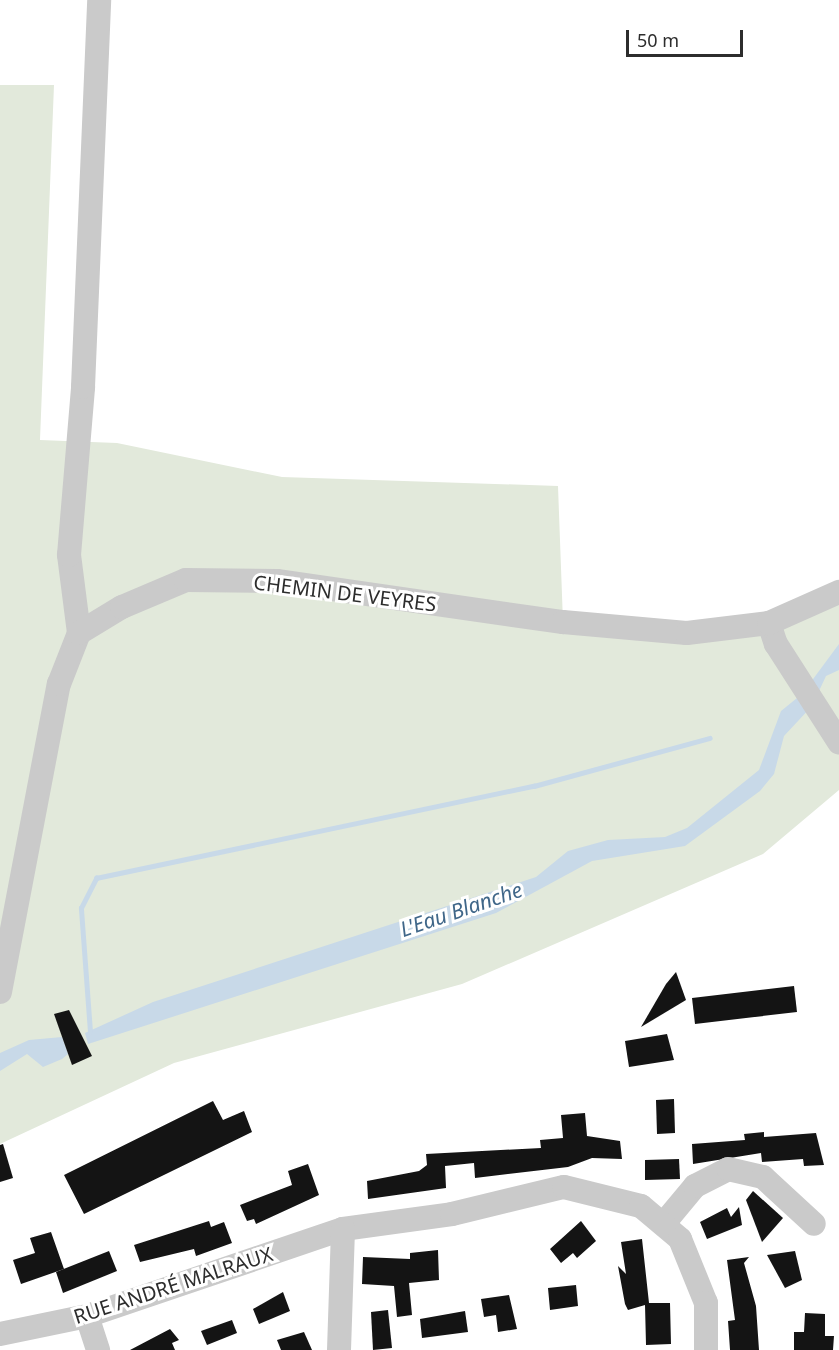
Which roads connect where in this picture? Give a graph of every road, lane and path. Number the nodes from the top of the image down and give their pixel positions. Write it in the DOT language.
graph roads {
  1 [pos="99,0"];
  2 [pos="839,592"];
  3 [pos="769,623"];
  4 [pos="79,633"];
  5 [pos="839,742"];
  6 [pos="0,992"];
  7 [pos="665,1222"];
  8 [pos="814,1224"];
  9 [pos="343,1229"];
  10 [pos="87,1316"];
  11 [pos="0,1332"];
  12 [pos="98,1350"];
  13 [pos="339,1350"];
  14 [pos="706,1350"];
  1 -- 4 [label="street"];
  2 -- 3 [label="street, CHEMIN DE VEYRES"];
  3 -- 4 [label="street, CHEMIN DE VEYRES"];
  3 -- 5 [label="street"];
  4 -- 6 [label="street"];
  7 -- 8 [label="street"];
  7 -- 9 [label="street, RUE ANDRÉ MALRAUX"];
  7 -- 14 [label="street"];
  9 -- 10 [label="street, RUE ANDRÉ MALRAUX"];
  9 -- 13 [label="street"];
  10 -- 11 [label="street, RUE ANDRÉ MALRAUX"];
  10 -- 12 [label="street"];
}
